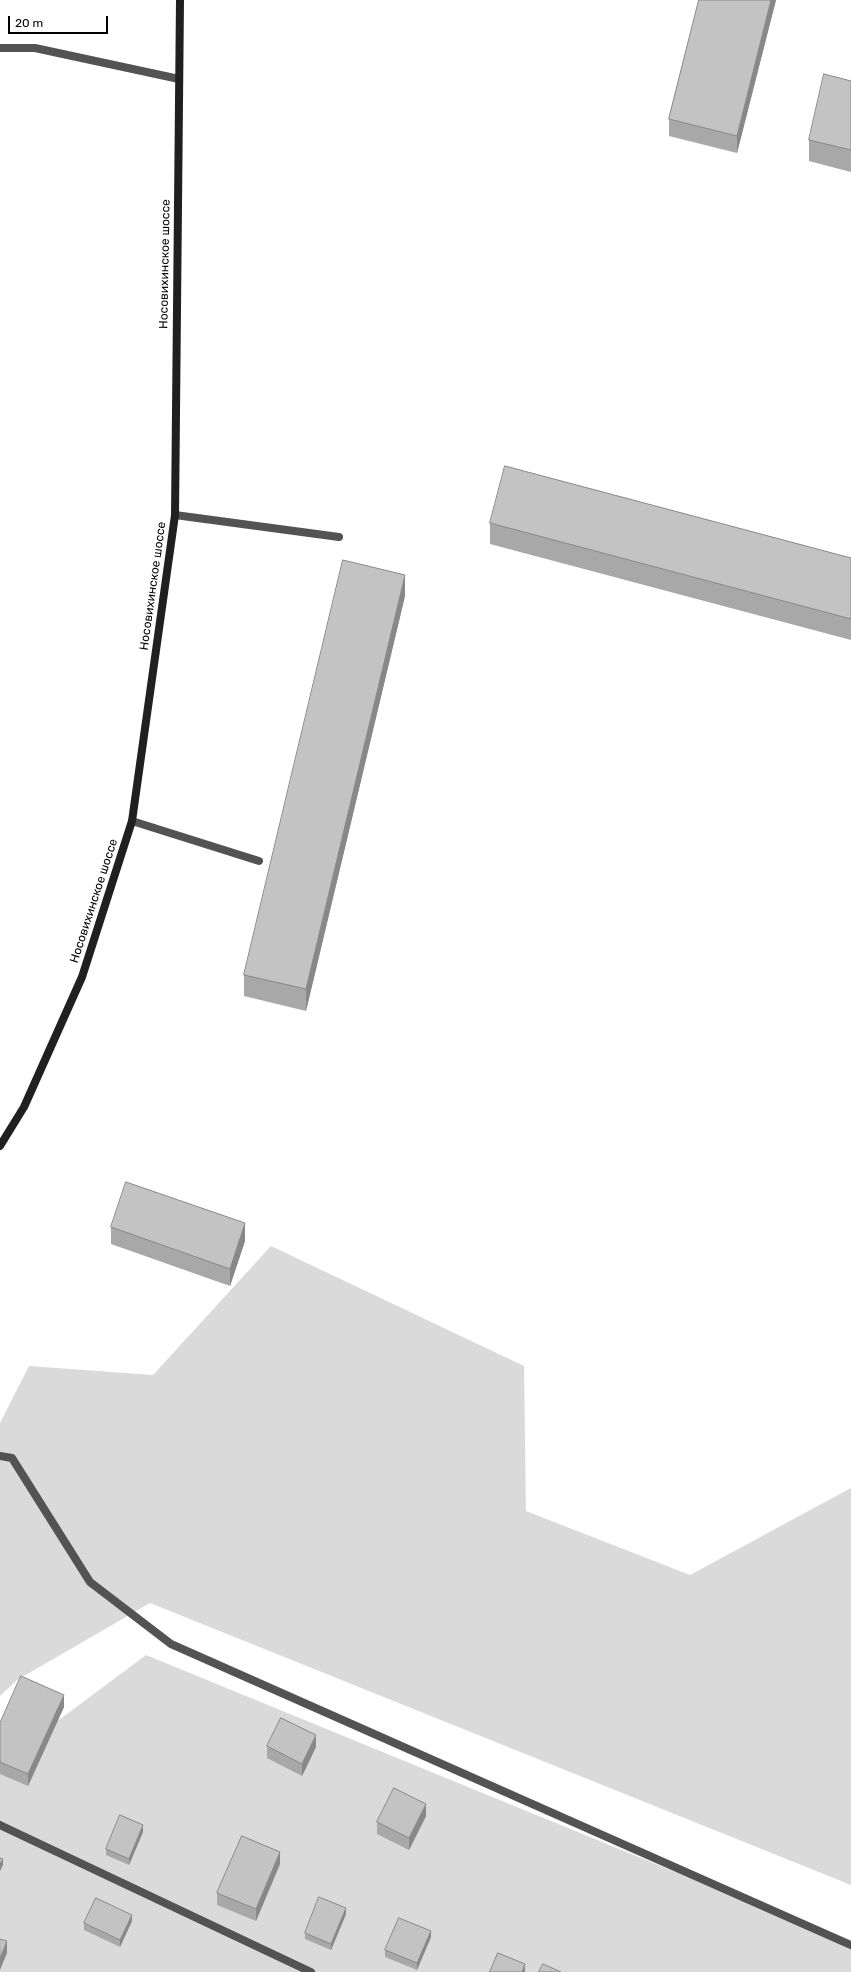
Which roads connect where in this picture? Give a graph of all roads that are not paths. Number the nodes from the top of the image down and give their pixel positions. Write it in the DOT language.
graph roads {
  1 [pos="180,0"];
  2 [pos="0,48"];
  3 [pos="179,79"];
  4 [pos="175,515"];
  5 [pos="339,537"];
  6 [pos="132,821"];
  7 [pos="259,861"];
  8 [pos="0,1146"];
  9 [pos="0,1456"];
  10 [pos="0,1825"];
  11 [pos="851,1946"];
  12 [pos="311,1972"];
  1 -- 3 [label="main road, Носовихинское шоссе"];
  2 -- 3 [label="street"];
  3 -- 4 [label="main road, Носовихинское шоссе"];
  4 -- 5 [label="street"];
  4 -- 6 [label="main road, Носовихинское шоссе"];
  6 -- 7 [label="street"];
  6 -- 8 [label="main road, Носовихинское шоссе"];
  9 -- 11 [label="street"];
  10 -- 12 [label="street"];
}
